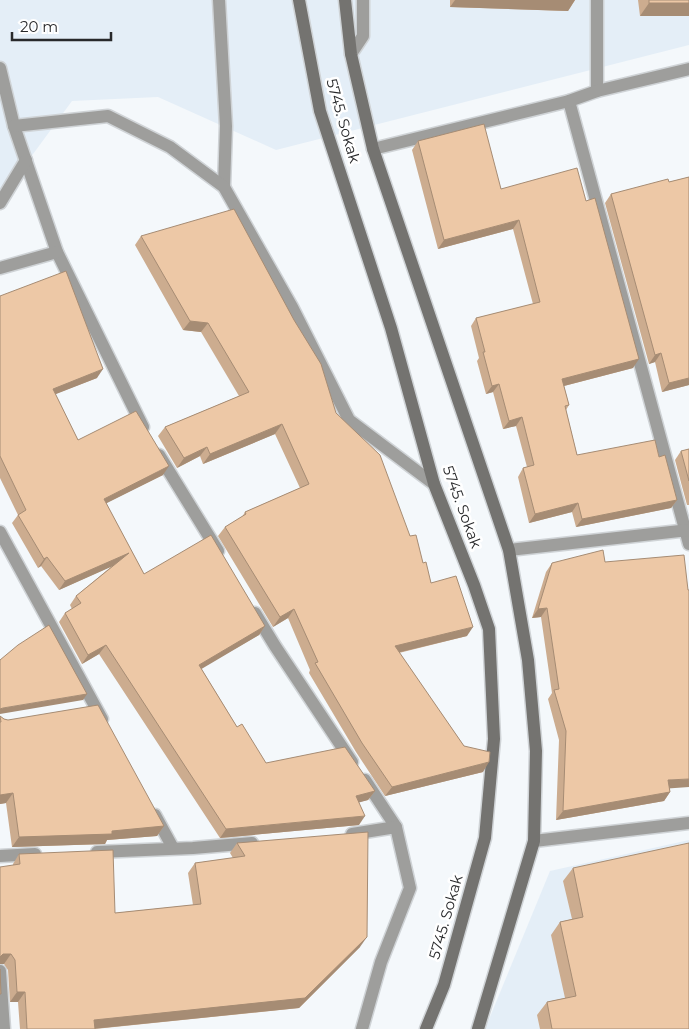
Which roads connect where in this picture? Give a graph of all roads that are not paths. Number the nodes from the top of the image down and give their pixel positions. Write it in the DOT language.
graph roads {
  1 [pos="219,0"];
  2 [pos="299,0"];
  3 [pos="345,0"];
  4 [pos="363,0"];
  5 [pos="597,0"];
  6 [pos="351,54"];
  7 [pos="0,68"];
  8 [pos="689,69"];
  9 [pos="597,91"];
  10 [pos="569,101"];
  11 [pos="14,126"];
  12 [pos="373,149"];
  13 [pos="26,160"];
  14 [pos="224,187"];
  15 [pos="0,203"];
  16 [pos="57,252"];
  17 [pos="0,268"];
  18 [pos="434,484"];
  19 [pos="687,530"];
  20 [pos="0,532"];
  21 [pos="689,544"];
  22 [pos="509,550"];
  23 [pos="224,562"];
  24 [pos="250,604"];
  25 [pos="109,731"];
  26 [pos="150,806"];
  27 [pos="689,822"];
  28 [pos="396,827"];
  29 [pos="336,836"];
  30 [pos="534,841"];
  31 [pos="260,842"];
  32 [pos="173,848"];
  33 [pos="86,852"];
  34 [pos="48,854"];
  35 [pos="0,856"];
  36 [pos="0,971"];
  37 [pos="4,1029"];
  38 [pos="362,1029"];
  39 [pos="426,1029"];
  40 [pos="478,1029"];
  1 -- 14 [label="street"];
  2 -- 18 [label="street, 5745. Sokak"];
  3 -- 6 [label="street, 5745. Sokak"];
  4 -- 6 [label="street"];
  5 -- 9 [label="street"];
  6 -- 12 [label="street, 5745. Sokak"];
  7 -- 11 [label="street"];
  8 -- 9 [label="street"];
  9 -- 10 [label="street"];
  10 -- 12 [label="street"];
  10 -- 19 [label="street"];
  11 -- 13 [label="street"];
  11 -- 14 [label="street"];
  12 -- 22 [label="street, 5745. Sokak"];
  13 -- 15 [label="street"];
  13 -- 16 [label="street"];
  14 -- 18 [label="street"];
  16 -- 17 [label="street"];
  16 -- 23 [label="street"];
  18 -- 39 [label="street, 5745. Sokak"];
  19 -- 21 [label="street"];
  19 -- 22 [label="street"];
  20 -- 25 [label="street"];
  22 -- 30 [label="street, 5745. Sokak"];
  24 -- 28 [label="street"];
  26 -- 32 [label="street"];
  27 -- 30 [label="street"];
  28 -- 29 [label="street"];
  28 -- 38 [label="street"];
  30 -- 40 [label="street, 5745. Sokak"];
  31 -- 32 [label="street"];
  32 -- 33 [label="street"];
  34 -- 35 [label="street"];
  36 -- 37 [label="street"];
}
